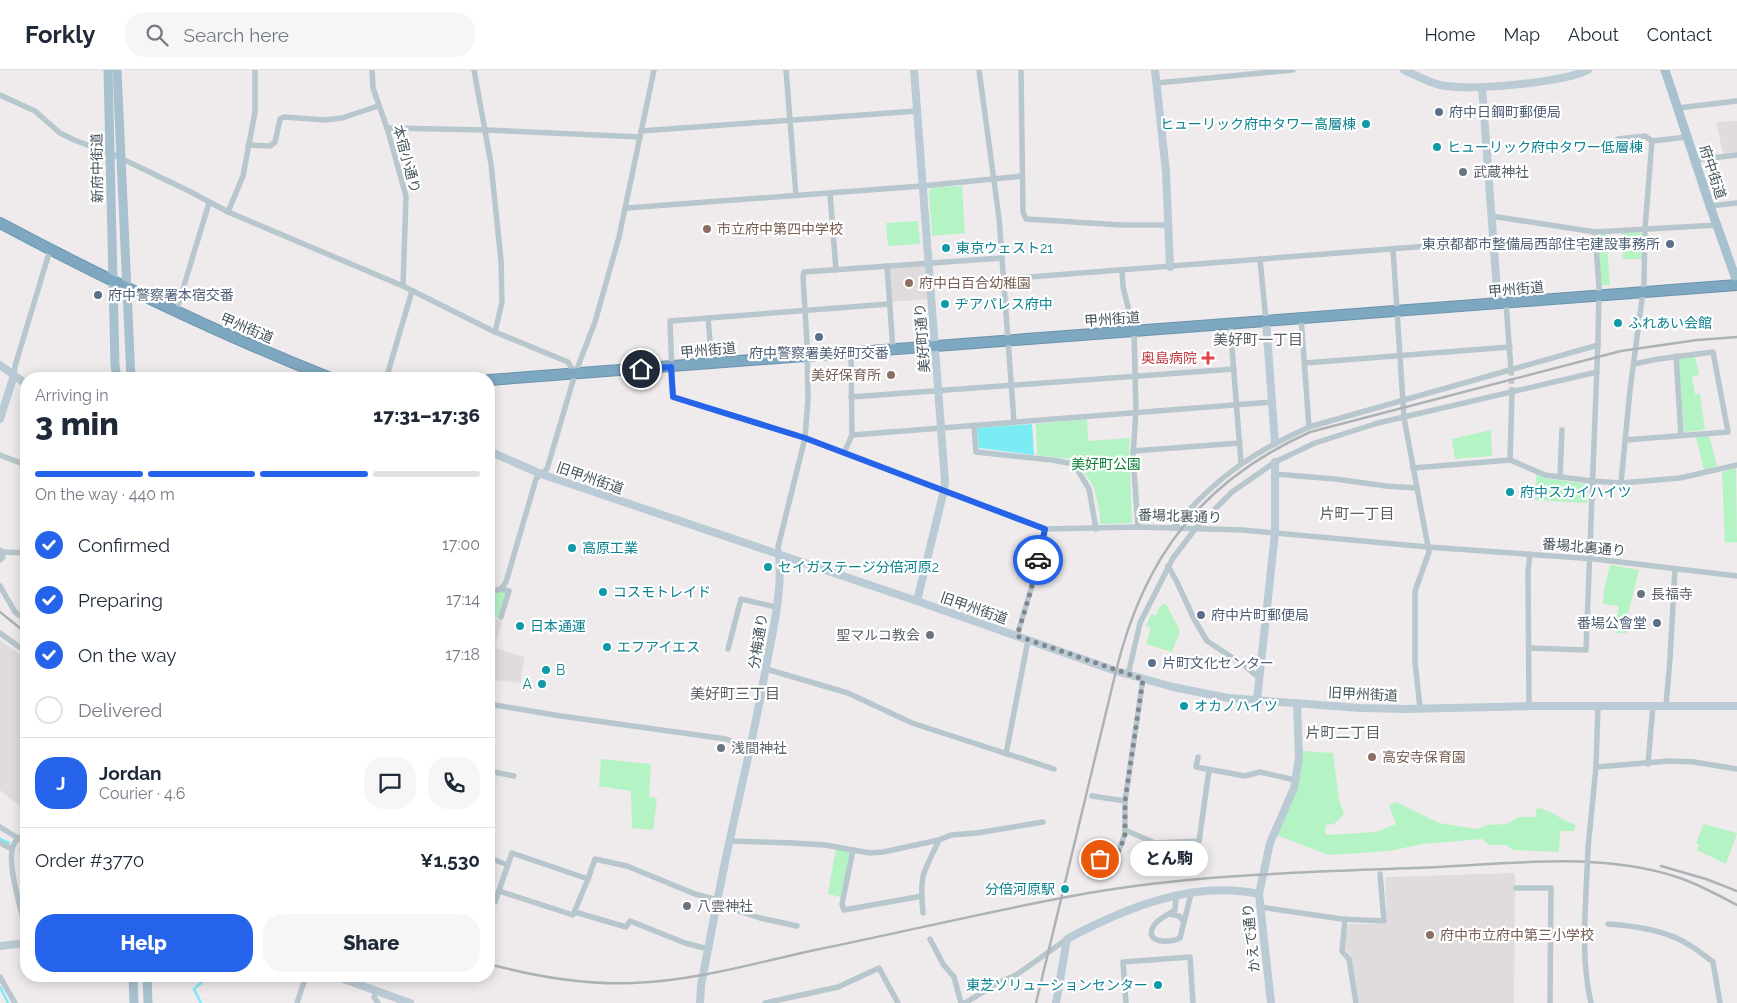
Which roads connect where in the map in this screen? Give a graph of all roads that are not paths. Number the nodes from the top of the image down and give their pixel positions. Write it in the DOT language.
graph roads {
  1 [pos="108,70"];
  2 [pos="117,70"];
  3 [pos="256,70"];
  4 [pos="372,70"];
  5 [pos="474,70"];
  6 [pos="654,70"];
  7 [pos="786,70"];
  8 [pos="914,70"];
  9 [pos="979,70"];
  10 [pos="1021,70"];
  11 [pos="1155,70"];
  12 [pos="1293,70"];
  13 [pos="1404,70"];
  14 [pos="1588,70"];
  15 [pos="1665,70"];
  16 [pos="1156,83"];
  17 [pos="1482,86"];
  18 [pos="0,95"];
  19 [pos="1737,101"];
  20 [pos="378,106"];
  21 [pos="1678,108"];
  22 [pos="917,111"];
  23 [pos="790,120"];
  24 [pos="387,128"];
  25 [pos="486,130"];
  26 [pos="640,134"];
  27 [pos="1688,137"];
  28 [pos="1618,139"];
  29 [pos="1652,141"];
  30 [pos="248,145"];
  31 [pos="110,153"];
  32 [pos="1737,155"];
  33 [pos="121,159"];
  34 [pos="1695,160"];
  35 [pos="1022,176"];
  36 [pos="994,180"];
  37 [pos="922,186"];
  38 [pos="830,193"];
  39 [pos="796,195"];
  40 [pos="208,202"];
  41 [pos="1737,203"];
  42 [pos="1710,206"];
  43 [pos="626,208"];
  44 [pos="228,212"];
  45 [pos="1491,216"];
  46 [pos="0,223"];
  47 [pos="1168,225"];
  48 [pos="1717,225"];
  49 [pos="1645,228"];
  50 [pos="1595,232"];
  51 [pos="1493,241"];
  52 [pos="1393,249"];
  53 [pos="50,250"];
  54 [pos="1002,258"];
  55 [pos="1260,259"];
  56 [pos="928,263"];
  57 [pos="887,266"];
  58 [pos="1170,267"];
  59 [pos="836,270"];
  60 [pos="1122,270"];
  61 [pos="1004,279"];
  62 [pos="113,282"];
  63 [pos="1737,284"];
  64 [pos="402,286"];
  65 [pos="127,288"];
  66 [pos="412,290"];
  67 [pos="1643,292"];
  68 [pos="1599,296"];
  69 [pos="1502,303"];
  70 [pos="890,304"];
  71 [pos="806,310"];
  72 [pos="1397,310"];
  73 [pos="176,312"];
  74 [pos="708,318"];
  75 [pos="1301,318"];
  76 [pos="1266,321"];
  77 [pos="1230,323"];
  78 [pos="1134,331"];
  79 [pos="496,332"];
  80 [pos="1008,341"];
  81 [pos="1598,345"];
  82 [pos="935,346"];
  83 [pos="1510,347"];
  84 [pos="893,350"];
  85 [pos="851,352"];
  86 [pos="807,356"];
  87 [pos="1400,356"];
  88 [pos="1676,356"];
  89 [pos="1305,363"];
  90 [pos="712,364"];
  91 [pos="1634,364"];
  92 [pos="0,365"];
  93 [pos="671,367"];
  94 [pos="1234,369"];
  95 [pos="1511,370"];
  96 [pos="116,372"];
  97 [pos="131,372"];
  98 [pos="317,372"];
  99 [pos="388,372"];
  100 [pos="1597,372"];
  101 [pos="575,374"];
  102 [pos="14,375"];
  103 [pos="1136,376"];
  104 [pos="20,380"];
  105 [pos="495,380"];
  106 [pos="1011,386"];
  107 [pos="938,391"];
  108 [pos="1512,393"];
  109 [pos="851,397"];
  110 [pos="1403,401"];
  111 [pos="1272,402"];
  112 [pos="1237,405"];
  113 [pos="1136,412"];
  114 [pos="0,418"];
  115 [pos="1404,418"];
  116 [pos="1014,422"];
  117 [pos="974,425"];
  118 [pos="941,427"];
  119 [pos="1310,427"];
  120 [pos="1562,430"];
  121 [pos="852,435"];
  122 [pos="1681,435"];
  123 [pos="805,438"];
  124 [pos="1625,440"];
  125 [pos="1240,443"];
  126 [pos="1275,443"];
  127 [pos="1133,452"];
  128 [pos="844,453"];
  129 [pos="495,454"];
  130 [pos="0,455"];
  131 [pos="1510,460"];
  132 [pos="1275,462"];
  133 [pos="20,463"];
  134 [pos="1242,463"];
  135 [pos="1737,465"];
  136 [pos="1413,468"];
  137 [pos="541,474"];
  138 [pos="1275,474"];
  139 [pos="1560,477"];
  140 [pos="1592,481"];
  141 [pos="1621,483"];
  142 [pos="1417,488"];
  143 [pos="944,490"];
  144 [pos="1138,527"];
  145 [pos="1174,527"];
  146 [pos="1196,528"];
  147 [pos="1045,529"];
  148 [pos="1096,529"];
  149 [pos="1275,533"];
  150 [pos="1428,547"];
  151 [pos="1,551"];
  152 [pos="20,553"];
  153 [pos="1530,554"];
  154 [pos="779,555"];
  155 [pos="1589,558"];
  156 [pos="0,560"];
  157 [pos="1168,566"];
  158 [pos="1675,569"];
  159 [pos="1737,576"];
  160 [pos="0,586"];
  161 [pos="501,589"];
  162 [pos="495,590"];
  163 [pos="916,601"];
  164 [pos="776,607"];
  165 [pos="20,615"];
  166 [pos="501,617"];
  167 [pos="0,633"];
  168 [pos="1017,636"];
  169 [pos="1028,640"];
  170 [pos="20,648"];
  171 [pos="1529,648"];
  172 [pos="728,649"];
  173 [pos="766,669"];
  174 [pos="1128,675"];
  175 [pos="1259,678"];
  176 [pos="1143,679"];
  177 [pos="1256,700"];
  178 [pos="1298,703"];
  179 [pos="495,705"];
  180 [pos="1653,705"];
  181 [pos="1666,705"];
  182 [pos="1529,706"];
  183 [pos="1598,706"];
  184 [pos="1737,706"];
  185 [pos="1420,708"];
  186 [pos="751,749"];
  187 [pos="1006,754"];
  188 [pos="1198,757"];
  189 [pos="1648,764"];
  190 [pos="1596,767"];
  191 [pos="1054,769"];
  192 [pos="1737,769"];
  193 [pos="1209,770"];
  194 [pos="495,772"];
  195 [pos="514,776"];
  196 [pos="1295,780"];
  197 [pos="1092,796"];
  198 [pos="1125,801"];
  199 [pos="1043,822"];
  200 [pos="0,827"];
  201 [pos="1125,830"];
  202 [pos="18,838"];
  203 [pos="939,840"];
  204 [pos="730,841"];
  205 [pos="0,843"];
  206 [pos="12,849"];
  207 [pos="853,850"];
  208 [pos="495,860"];
  209 [pos="508,864"];
  210 [pos="1100,873"];
  211 [pos="1380,874"];
  212 [pos="588,879"];
  213 [pos="1516,888"];
  214 [pos="499,891"];
  215 [pos="1191,894"];
  216 [pos="1259,894"];
  217 [pos="922,896"];
  218 [pos="1176,897"];
  219 [pos="495,902"];
  220 [pos="717,902"];
  221 [pos="20,905"];
  222 [pos="1260,907"];
  223 [pos="575,912"];
  224 [pos="923,912"];
  225 [pos="1170,914"];
  226 [pos="1345,919"];
  227 [pos="1184,922"];
  228 [pos="1608,924"];
  229 [pos="797,926"];
  230 [pos="930,939"];
  231 [pos="1068,940"];
  232 [pos="20,944"];
  233 [pos="0,946"];
  234 [pos="708,949"];
  235 [pos="0,977"];
  236 [pos="133,982"];
  237 [pos="147,982"];
  238 [pos="304,982"];
  239 [pos="346,982"];
  240 [pos="374,997"];
  241 [pos="15,1003"];
  242 [pos="134,1003"];
  243 [pos="148,1003"];
  244 [pos="297,1003"];
  245 [pos="378,1003"];
  246 [pos="410,1003"];
  247 [pos="700,1003"];
  248 [pos="765,1003"];
  249 [pos="898,1003"];
  250 [pos="961,1003"];
  251 [pos="965,1003"];
  252 [pos="1056,1003"];
  253 [pos="1126,1003"];
  254 [pos="1193,1003"];
  255 [pos="1271,1003"];
  256 [pos="1356,1003"];
  257 [pos="1550,1003"];
  258 [pos="1591,1003"];
  259 [pos="1720,1003"];
  1 -- 31 [label="main road, 新府中街道"];
  2 -- 33 [label="main road, 新府中街道"];
  3 -- 30 [label="street"];
  4 -- 20 [label="street, 本宿小通り"];
  5 -- 25 [label="street"];
  6 -- 26 [label="street"];
  7 -- 23 [label="street"];
  8 -- 22 [label="street, 美好町通り"];
  9 -- 36 [label="street"];
  10 -- 35 [label="street"];
  11 -- 16 [label="street"];
  12 -- 16 [label="street"];
  13 -- 17 [label="street"];
  14 -- 17 [label="street"];
  15 -- 21 [label="main road, 府中街道"];
  16 -- 47 [label="street"];
  17 -- 45 [label="street"];
  18 -- 31 [label="street"];
  19 -- 21 [label="street"];
  20 -- 24 [label="street, 本宿小通り"];
  20 -- 30 [label="street"];
  21 -- 27 [label="main road, 府中街道"];
  22 -- 23 [label="street"];
  22 -- 37 [label="street, 美好町通り"];
  23 -- 26 [label="street"];
  23 -- 39 [label="street"];
  24 -- 25 [label="street"];
  24 -- 64 [label="street, 本宿小通り"];
  25 -- 26 [label="street"];
  25 -- 79 [label="street"];
  26 -- 43 [label="street"];
  27 -- 29 [label="street"];
  27 -- 34 [label="main road, 府中街道"];
  28 -- 29 [label="street"];
  29 -- 49 [label="street"];
  30 -- 44 [label="street"];
  31 -- 33 [label="street"];
  31 -- 62 [label="main road, 新府中街道"];
  32 -- 34 [label="street"];
  33 -- 40 [label="street"];
  33 -- 65 [label="main road, 新府中街道"];
  34 -- 42 [label="main road, 府中街道"];
  35 -- 36 [label="street"];
  35 -- 47 [label="street"];
  36 -- 37 [label="street"];
  36 -- 54 [label="street"];
  37 -- 38 [label="street"];
  37 -- 56 [label="street, 美好町通り"];
  38 -- 39 [label="street"];
  38 -- 59 [label="street"];
  39 -- 43 [label="street"];
  40 -- 44 [label="street"];
  40 -- 73 [label="street"];
  41 -- 42 [label="street"];
  42 -- 48 [label="main road, 府中街道"];
  43 -- 101 [label="street"];
  44 -- 64 [label="street"];
  45 -- 50 [label="street"];
  45 -- 51 [label="street"];
  46 -- 53 [label="highway"];
  47 -- 58 [label="street"];
  48 -- 49 [label="street"];
  48 -- 63 [label="main road, 府中街道"];
  49 -- 50 [label="street"];
  49 -- 67 [label="street"];
  50 -- 68 [label="street"];
  51 -- 52 [label="street"];
  51 -- 69 [label="street"];
  52 -- 55 [label="street"];
  52 -- 72 [label="street"];
  53 -- 62 [label="highway, 甲州街道"];
  53 -- 102 [label="street"];
  54 -- 56 [label="street"];
  54 -- 61 [label="street"];
  55 -- 58 [label="street"];
  55 -- 76 [label="street"];
  56 -- 57 [label="street"];
  56 -- 82 [label="street, 美好町通り"];
  57 -- 59 [label="street"];
  57 -- 70 [label="street"];
  58 -- 60 [label="street"];
  59 -- 71 [label="street, 分梅通り"];
  60 -- 61 [label="street"];
  60 -- 78 [label="street"];
  61 -- 80 [label="street"];
  62 -- 65 [label="highway, 甲州街道"];
  62 -- 96 [label="main road, 新府中街道"];
  63 -- 67 [label="highway, 甲州街道"];
  64 -- 66 [label="street"];
  65 -- 73 [label="highway, 甲州街道"];
  65 -- 97 [label="main road, 新府中街道"];
  66 -- 79 [label="street"];
  66 -- 99 [label="street"];
  67 -- 68 [label="highway, 甲州街道"];
  67 -- 91 [label="street"];
  68 -- 69 [label="highway, 甲州街道"];
  68 -- 81 [label="street"];
  69 -- 72 [label="highway, 甲州街道"];
  69 -- 83 [label="street"];
  70 -- 71 [label="street"];
  70 -- 84 [label="street"];
  71 -- 74 [label="street"];
  71 -- 86 [label="street, 分梅通り"];
  72 -- 75 [label="highway, 甲州街道"];
  72 -- 87 [label="street"];
  73 -- 98 [label="highway, 甲州街道"];
  74 -- 90 [label="street"];
  74 -- 93 [label="street"];
  75 -- 76 [label="highway, 甲州街道"];
  75 -- 89 [label="street"];
  76 -- 77 [label="highway, 甲州街道"];
  76 -- 111 [label="street"];
  77 -- 78 [label="highway, 甲州街道"];
  77 -- 94 [label="street"];
  78 -- 80 [label="highway, 甲州街道"];
  78 -- 103 [label="street"];
  79 -- 101 [label="street"];
  80 -- 82 [label="highway, 甲州街道"];
  80 -- 106 [label="street"];
  81 -- 95 [label="street"];
  81 -- 100 [label="street"];
  82 -- 84 [label="highway, 甲州街道"];
  82 -- 107 [label="street, 美好町通り"];
  83 -- 87 [label="street"];
  83 -- 95 [label="street"];
  84 -- 85 [label="highway, 甲州街道"];
  85 -- 86 [label="highway, 甲州街道"];
  85 -- 109 [label="street"];
  86 -- 90 [label="highway, 甲州街道"];
  86 -- 123 [label="street, 分梅通り"];
  87 -- 89 [label="street"];
  87 -- 110 [label="street"];
  88 -- 91 [label="street"];
  88 -- 122 [label="street"];
  88 -- 122 [label="street"];
  89 -- 119 [label="street"];
  90 -- 93 [label="highway, 甲州街道"];
  91 -- 124 [label="street"];
  92 -- 102 [label="street"];
  93 -- 101 [label="highway, 甲州街道"];
  93 -- 123 [label="street, 番場北裏通り"];
  94 -- 103 [label="street"];
  94 -- 112 [label="street"];
  95 -- 110 [label="street"];
  100 -- 108 [label="street"];
  100 -- 140 [label="street"];
  101 -- 105 [label="highway, 甲州街道"];
  101 -- 137 [label="street"];
  102 -- 104 [label="street"];
  102 -- 114 [label="street"];
  103 -- 106 [label="street"];
  103 -- 113 [label="street"];
  106 -- 107 [label="street"];
  106 -- 116 [label="street"];
  107 -- 109 [label="street"];
  107 -- 118 [label="street, 美好町通り"];
  108 -- 115 [label="street"];
  108 -- 131 [label="street"];
  109 -- 121 [label="street"];
  110 -- 115 [label="street"];
  110 -- 119 [label="street"];
  111 -- 112 [label="street"];
  111 -- 126 [label="street"];
  112 -- 113 [label="street"];
  112 -- 125 [label="street"];
  113 -- 116 [label="street"];
  113 -- 127 [label="street"];
  115 -- 132 [label="street"];
  115 -- 136 [label="street"];
  116 -- 117 [label="street"];
  117 -- 118 [label="street"];
  117 -- 148 [label="street"];
  118 -- 121 [label="street"];
  118 -- 143 [label="street, 美好町通り"];
  119 -- 126 [label="street"];
  120 -- 139 [label="street"];
  121 -- 128 [label="street"];
  122 -- 124 [label="street"];
  123 -- 128 [label="street, 番場北裏通り"];
  123 -- 154 [label="street, 分梅通り"];
  124 -- 141 [label="street"];
  125 -- 127 [label="street"];
  125 -- 134 [label="street"];
  126 -- 134 [label="street"];
  127 -- 144 [label="street"];
  128 -- 143 [label="street, 番場北裏通り"];
  129 -- 137 [label="street, 旧甲州街道"];
  130 -- 133 [label="street"];
  131 -- 136 [label="street"];
  131 -- 139 [label="street"];
  132 -- 138 [label="street"];
  132 -- 146 [label="street"];
  134 -- 145 [label="street"];
  135 -- 141 [label="street"];
  136 -- 142 [label="street"];
  137 -- 154 [label="street, 旧甲州街道"];
  137 -- 161 [label="street"];
  138 -- 142 [label="street"];
  138 -- 149 [label="street"];
  139 -- 140 [label="street"];
  140 -- 141 [label="street"];
  140 -- 155 [label="street"];
  142 -- 150 [label="street"];
  143 -- 147 [label="street, 番場北裏通り"];
  143 -- 163 [label="street, 美好町通り"];
  144 -- 145 [label="street, 番場北裏通り"];
  144 -- 148 [label="street, 番場北裏通り"];
  145 -- 146 [label="street, 番場北裏通り"];
  146 -- 149 [label="street, 番場北裏通り"];
  146 -- 157 [label="street"];
  147 -- 148 [label="street, 番場北裏通り"];
  147 -- 168 [label="street"];
  149 -- 150 [label="street, 番場北裏通り"];
  149 -- 175 [label="street"];
  150 -- 153 [label="street, 番場北裏通り"];
  150 -- 185 [label="street"];
  151 -- 152 [label="street"];
  151 -- 156 [label="street"];
  153 -- 155 [label="street, 番場北裏通り"];
  153 -- 171 [label="street"];
  154 -- 163 [label="street, 旧甲州街道"];
  154 -- 164 [label="street, 分梅通り"];
  155 -- 158 [label="street, 番場北裏通り"];
  155 -- 171 [label="street"];
  157 -- 174 [label="street"];
  157 -- 175 [label="street"];
  158 -- 159 [label="street, 番場北裏通り"];
  158 -- 181 [label="street"];
  160 -- 165 [label="street"];
  161 -- 162 [label="street"];
  161 -- 166 [label="street"];
  163 -- 168 [label="street, 旧甲州街道"];
  164 -- 172 [label="street"];
  164 -- 173 [label="street, 分梅通り"];
  167 -- 170 [label="street"];
  168 -- 169 [label="street, 旧甲州街道"];
  169 -- 174 [label="street, 旧甲州街道"];
  169 -- 187 [label="street"];
  171 -- 182 [label="street"];
  173 -- 186 [label="street, 分梅通り"];
  173 -- 187 [label="street"];
  174 -- 176 [label="street, 旧甲州街道"];
  175 -- 177 [label="street"];
  176 -- 177 [label="street, 旧甲州街道"];
  176 -- 198 [label="street"];
  177 -- 178 [label="street, 旧甲州街道"];
  178 -- 185 [label="street, 旧甲州街道"];
  178 -- 196 [label="street"];
  179 -- 186 [label="street"];
  180 -- 181 [label="street, 旧甲州街道"];
  180 -- 183 [label="street, 旧甲州街道"];
  180 -- 189 [label="street"];
  181 -- 184 [label="street, 旧甲州街道"];
  182 -- 183 [label="street, 旧甲州街道"];
  182 -- 185 [label="street, 旧甲州街道"];
  183 -- 190 [label="street"];
  186 -- 204 [label="street, 分梅通り"];
  187 -- 191 [label="street"];
  188 -- 193 [label="street"];
  189 -- 190 [label="street"];
  189 -- 192 [label="street"];
  190 -- 258 [label="street, bridge"];
  193 -- 196 [label="street"];
  193 -- 201 [label="street"];
  194 -- 195 [label="street"];
  196 -- 216 [label="street"];
  197 -- 198 [label="street"];
  198 -- 201 [label="street"];
  199 -- 203 [label="street"];
  200 -- 202 [label="street"];
  201 -- 210 [label="street"];
  202 -- 206 [label="street"];
  203 -- 207 [label="street"];
  203 -- 217 [label="street"];
  204 -- 207 [label="street"];
  204 -- 220 [label="street, 分梅通り"];
  205 -- 206 [label="street"];
  206 -- 221 [label="street"];
  207 -- 217 [label="street"];
  208 -- 209 [label="street"];
  209 -- 212 [label="street"];
  209 -- 214 [label="street"];
  211 -- 226 [label="street"];
  212 -- 220 [label="street"];
  212 -- 223 [label="street"];
  213 -- 257 [label="street"];
  214 -- 219 [label="street"];
  214 -- 223 [label="street"];
  215 -- 216 [label="street, かえで通り"];
  215 -- 218 [label="street, かえで通り"];
  215 -- 227 [label="street"];
  216 -- 222 [label="street, かえで通り"];
  217 -- 224 [label="street"];
  218 -- 225 [label="street"];
  218 -- 231 [label="street, かえで通り"];
  220 -- 229 [label="street"];
  220 -- 234 [label="street, 分梅通り"];
  222 -- 226 [label="street"];
  222 -- 255 [label="street, かえで通り"];
  223 -- 234 [label="street"];
  225 -- 227 [label="street"];
  225 -- 227 [label="street"];
  226 -- 256 [label="street"];
  228 -- 259 [label="street"];
  230 -- 250 [label="street"];
  231 -- 251 [label="street"];
  231 -- 252 [label="street"];
  232 -- 233 [label="street"];
  234 -- 247 [label="street, 分梅通り"];
  235 -- 241 [label="street"];
  236 -- 242 [label="main road"];
  237 -- 243 [label="main road"];
  238 -- 244 [label="street"];
  239 -- 240 [label="street"];
  240 -- 245 [label="street"];
  240 -- 246 [label="street"];
  248 -- 249 [label="street"];
  253 -- 254 [label="street"];
}
